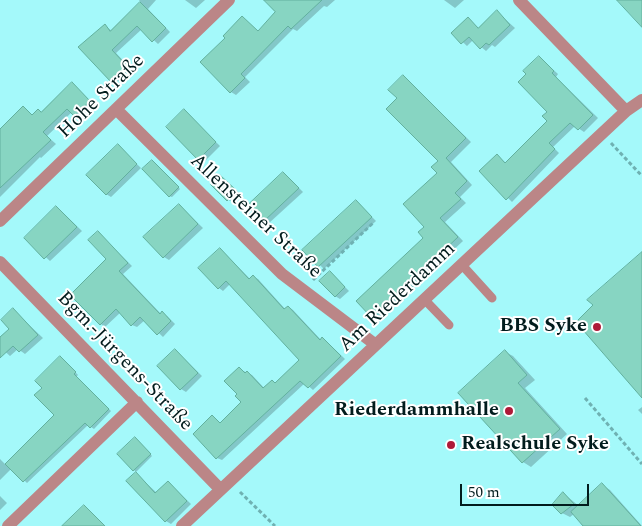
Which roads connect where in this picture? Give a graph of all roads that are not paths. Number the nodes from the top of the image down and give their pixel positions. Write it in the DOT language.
graph roads {
  1 [pos="229,0"];
  2 [pos="519,0"];
  3 [pos="642,100"];
  4 [pos="116,109"];
  5 [pos="626,111"];
  6 [pos="0,220"];
  7 [pos="0,262"];
  8 [pos="462,265"];
  9 [pos="492,298"];
  10 [pos="424,299"];
  11 [pos="449,325"];
  12 [pos="376,345"];
  13 [pos="137,402"];
  14 [pos="225,485"];
  15 [pos="8,526"];
  16 [pos="182,526"];
  1 -- 4 [label="street, Hohe Straße"];
  2 -- 5 [label="street"];
  3 -- 5 [label="street, Am Riederdamm"];
  4 -- 6 [label="street, Hohe Straße"];
  4 -- 12 [label="street, Allensteiner Straße"];
  5 -- 8 [label="street, Am Riederdamm"];
  7 -- 13 [label="street, Bgm.-Jürgens-Straße"];
  8 -- 9 [label="lane"];
  8 -- 10 [label="street, Am Riederdamm"];
  10 -- 11 [label="lane"];
  10 -- 12 [label="street, Am Riederdamm"];
  12 -- 14 [label="street, Am Riederdamm"];
  13 -- 14 [label="street, Bgm.-Jürgens-Straße"];
  13 -- 15 [label="street"];
  14 -- 16 [label="street, Am Riederdamm"];
}
